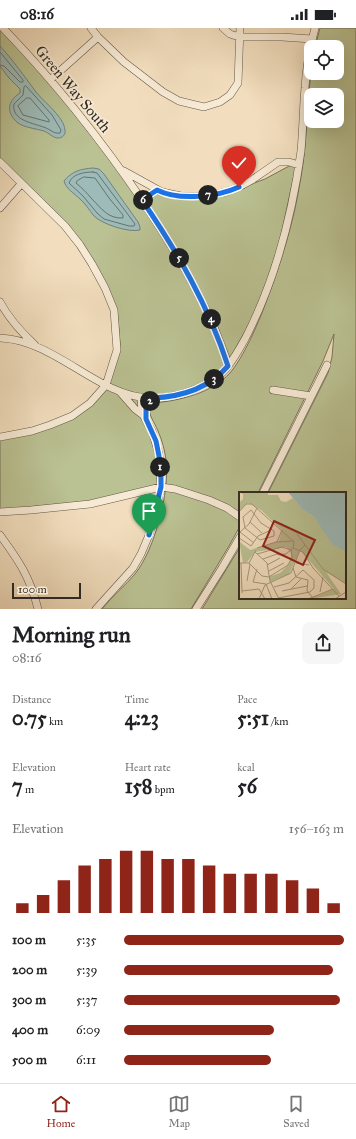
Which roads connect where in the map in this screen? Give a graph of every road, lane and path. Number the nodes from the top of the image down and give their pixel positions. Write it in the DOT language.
graph roads {
  1 [pos="3,28"];
  2 [pos="91,28"];
  3 [pos="223,28"];
  4 [pos="240,28"];
  5 [pos="315,28"];
  6 [pos="98,37"];
  7 [pos="239,37"];
  8 [pos="312,39"];
  9 [pos="50,80"];
  10 [pos="0,162"];
  11 [pos="299,165"];
  12 [pos="121,169"];
  13 [pos="22,184"];
  14 [pos="157,190"];
  15 [pos="142,200"];
  16 [pos="0,208"];
  17 [pos="0,302"];
  18 [pos="0,338"];
  19 [pos="36,347"];
  20 [pos="326,365"];
  21 [pos="228,366"];
  22 [pos="106,385"];
  23 [pos="273,390"];
  24 [pos="119,391"];
  25 [pos="311,396"];
  26 [pos="141,397"];
  27 [pos="152,398"];
  28 [pos="145,417"];
  29 [pos="0,437"];
  30 [pos="161,487"];
  31 [pos="263,492"];
  32 [pos="0,512"];
  33 [pos="239,516"];
  34 [pos="0,535"];
  35 [pos="239,539"];
  36 [pos="38,609"];
  37 [pos="96,609"];
  38 [pos="196,609"];
  1 -- 9 [label="street, Green Way South"];
  2 -- 6 [label="street"];
  3 -- 7 [label="street"];
  4 -- 7 [label="street"];
  5 -- 8 [label="street"];
  6 -- 7 [label="street"];
  6 -- 9 [label="street"];
  7 -- 8 [label="street"];
  8 -- 11 [label="street"];
  9 -- 12 [label="street, Green Way South"];
  10 -- 13 [label="street"];
  11 -- 14 [label="street, Green Way South"];
  11 -- 21 [label="street"];
  12 -- 14 [label="street, Green Way South"];
  12 -- 15 [label="street, Green Way South"];
  13 -- 16 [label="street"];
  13 -- 22 [label="street"];
  14 -- 15 [label="street"];
  15 -- 21 [label="street, Green Way South"];
  17 -- 19 [label="street"];
  18 -- 19 [label="street"];
  19 -- 22 [label="street"];
  20 -- 25 [label="street"];
  21 -- 27 [label="street"];
  22 -- 24 [label="street"];
  22 -- 29 [label="street"];
  23 -- 25 [label="street"];
  24 -- 26 [label="street"];
  24 -- 28 [label="street"];
  25 -- 31 [label="street"];
  26 -- 27 [label="street"];
  26 -- 28 [label="street"];
  27 -- 28 [label="street"];
  28 -- 30 [label="street"];
  30 -- 32 [label="street"];
  30 -- 33 [label="street"];
  30 -- 37 [label="street"];
  34 -- 36 [label="street"];
  35 -- 38 [label="street"];
}
